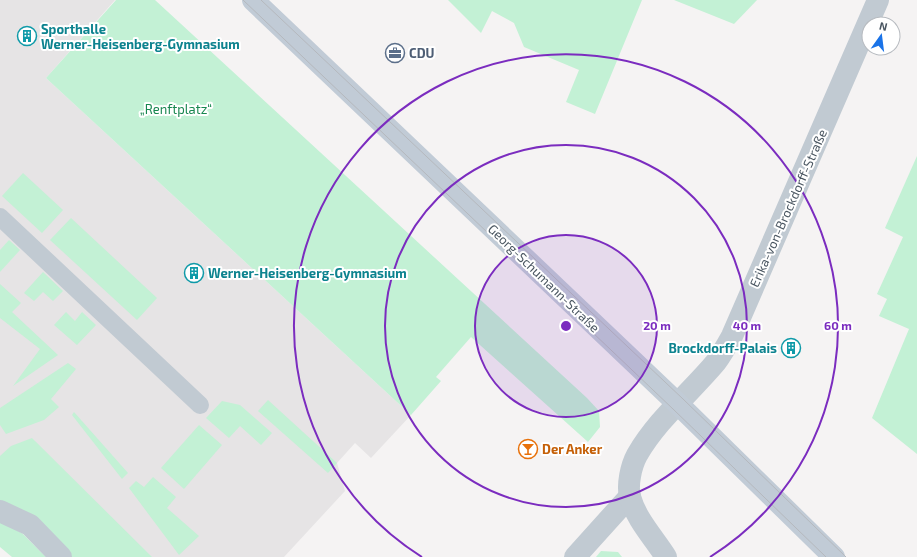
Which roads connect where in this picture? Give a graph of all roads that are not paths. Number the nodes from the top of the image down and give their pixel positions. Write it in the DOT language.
graph roads {
  1 [pos="253,0"];
  2 [pos="878,0"];
  3 [pos="0,217"];
  4 [pos="678,404"];
  5 [pos="200,405"];
  6 [pos="630,496"];
  7 [pos="0,511"];
  8 [pos="61,557"];
  9 [pos="575,557"];
  10 [pos="666,557"];
  11 [pos="834,557"];
  1 -- 4 [label="main road, Georg-Schumann-Straße"];
  2 -- 4 [label="street, Erika-von-Brockdorff-Straße"];
  3 -- 5 [label="lane"];
  4 -- 6 [label="street, Erika-von-Brockdorff-Straße"];
  4 -- 11 [label="main road, Georg-Schumann-Straße"];
  6 -- 9 [label="street"];
  6 -- 10 [label="street"];
  7 -- 8 [label="street"];
}
